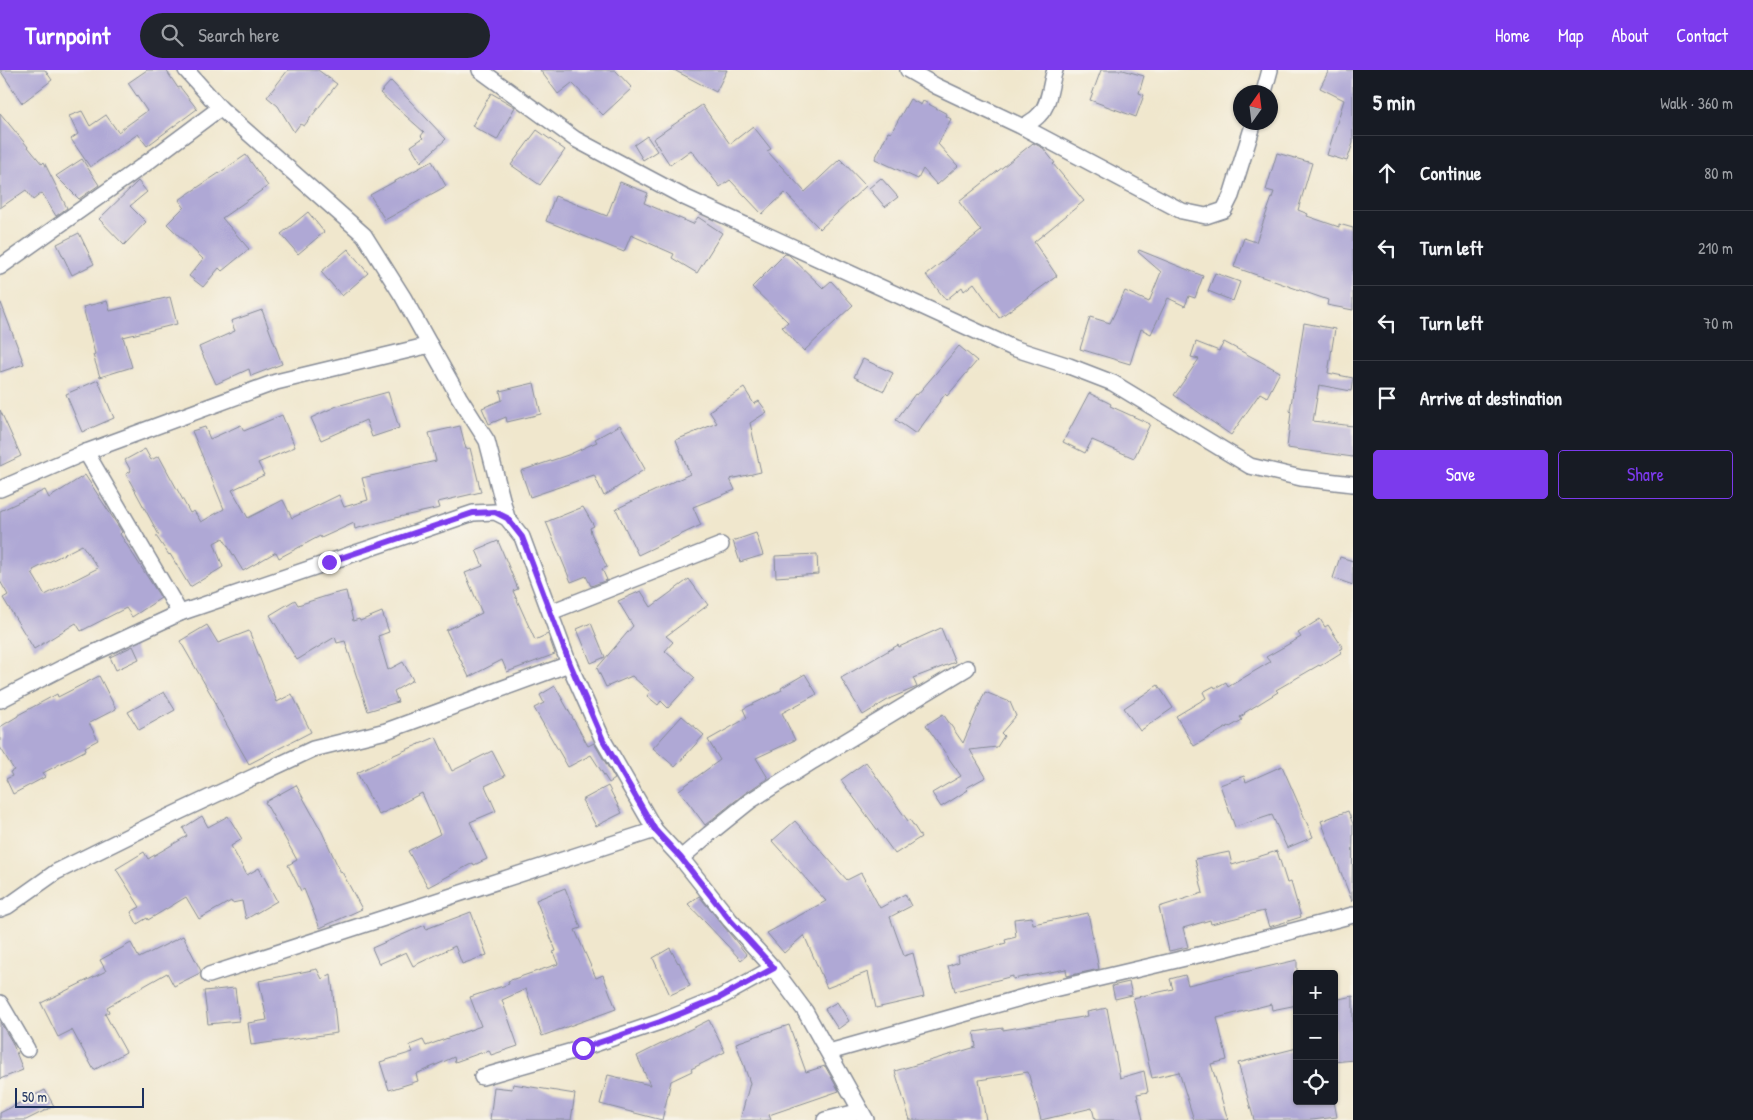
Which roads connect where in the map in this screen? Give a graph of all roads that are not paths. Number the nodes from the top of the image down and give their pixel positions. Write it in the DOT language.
graph roads {
  1 [pos="186,70"];
  2 [pos="908,70"];
  3 [pos="1055,70"];
  4 [pos="1270,70"];
  5 [pos="484,71"];
  6 [pos="1266,85"];
  7 [pos="220,108"];
  8 [pos="1023,127"];
  9 [pos="1252,130"];
  10 [pos="0,268"];
  11 [pos="430,345"];
  12 [pos="86,452"];
  13 [pos="1353,484"];
  14 [pos="0,489"];
  15 [pos="507,518"];
  16 [pos="721,545"];
  17 [pos="180,612"];
  18 [pos="551,612"];
  19 [pos="570,664"];
  20 [pos="967,668"];
  21 [pos="0,700"];
  22 [pos="655,830"];
  23 [pos="681,858"];
  24 [pos="0,909"];
  25 [pos="1353,915"];
  26 [pos="774,968"];
  27 [pos="209,975"];
  28 [pos="0,1003"];
  29 [pos="27,1049"];
  30 [pos="829,1052"];
  31 [pos="482,1077"];
  32 [pos="864,1116"];
  33 [pos="825,1120"];
  1 -- 7 [label="street"];
  2 -- 8 [label="street"];
  3 -- 8 [label="street"];
  4 -- 6 [label="street"];
  5 -- 13 [label="street"];
  7 -- 10 [label="street"];
  7 -- 11 [label="street"];
  8 -- 9 [label="street"];
  11 -- 12 [label="street"];
  11 -- 15 [label="street"];
  12 -- 14 [label="street"];
  12 -- 17 [label="street"];
  15 -- 17 [label="street"];
  15 -- 18 [label="street"];
  16 -- 18 [label="street"];
  17 -- 21 [label="street"];
  18 -- 19 [label="street"];
  19 -- 22 [label="street"];
  19 -- 24 [label="street"];
  20 -- 23 [label="street"];
  22 -- 23 [label="street"];
  22 -- 27 [label="street"];
  23 -- 26 [label="street"];
  25 -- 30 [label="street"];
  26 -- 30 [label="street"];
  26 -- 31 [label="street"];
  28 -- 29 [label="street"];
  30 -- 32 [label="street"];
  32 -- 33 [label="street"];
}
